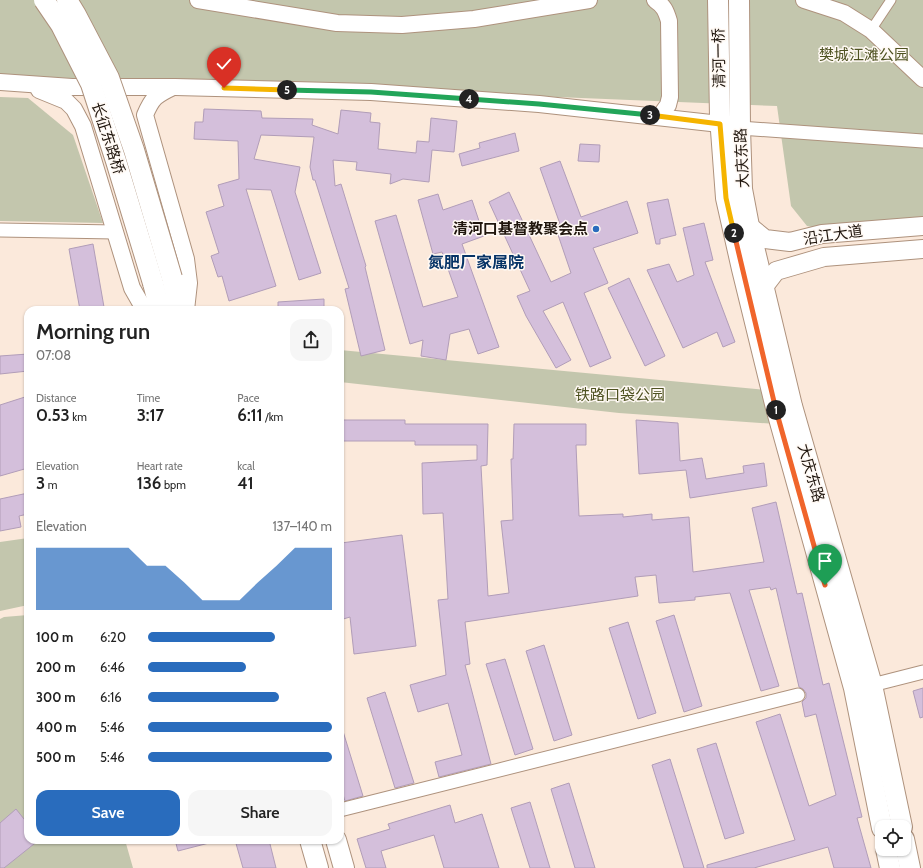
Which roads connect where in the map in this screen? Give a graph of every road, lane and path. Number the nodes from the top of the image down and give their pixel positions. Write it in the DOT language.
graph roads {
  1 [pos="44,0"];
  2 [pos="67,0"];
  3 [pos="198,0"];
  4 [pos="589,0"];
  5 [pos="655,0"];
  6 [pos="718,0"];
  7 [pos="739,0"];
  8 [pos="804,0"];
  9 [pos="891,0"];
  10 [pos="871,30"];
  11 [pos="923,79"];
  12 [pos="0,82"];
  13 [pos="28,85"];
  14 [pos="72,87"];
  15 [pos="136,87"];
  16 [pos="175,87"];
  17 [pos="670,97"];
  18 [pos="144,115"];
  19 [pos="660,116"];
  20 [pos="686,119"];
  21 [pos="720,120"];
  22 [pos="740,122"];
  23 [pos="83,126"];
  24 [pos="923,141"];
  25 [pos="749,226"];
  26 [pos="923,226"];
  27 [pos="0,230"];
  28 [pos="115,232"];
  29 [pos="923,250"];
  30 [pos="162,281"];
  31 [pos="763,288"];
  32 [pos="144,306"];
  33 [pos="160,306"];
  34 [pos="177,306"];
  35 [pos="186,306"];
  36 [pos="923,672"];
  37 [pos="872,685"];
  38 [pos="798,695"];
  39 [pos="344,809"];
  40 [pos="880,820"];
  41 [pos="901,820"];
  42 [pos="311,844"];
  43 [pos="337,844"];
  44 [pos="887,856"];
  45 [pos="908,856"];
  46 [pos="318,868"];
  47 [pos="344,868"];
  48 [pos="890,868"];
  49 [pos="910,868"];
  1 -- 30 [label="main road, 长征东路桥, bridge"];
  2 -- 30 [label="main road, 长征东路桥, bridge"];
  3 -- 4 [label="street"];
  5 -- 17 [label="street"];
  6 -- 21 [label="main road, 清河一桥"];
  7 -- 22 [label="main road, 清河一桥"];
  8 -- 10 [label="street"];
  9 -- 10 [label="street"];
  10 -- 11 [label="street"];
  12 -- 13 [label="street"];
  13 -- 14 [label="street"];
  13 -- 23 [label="street"];
  14 -- 15 [label="street"];
  14 -- 23 [label="street"];
  15 -- 16 [label="street"];
  15 -- 18 [label="street"];
  16 -- 18 [label="street"];
  16 -- 19 [label="street"];
  17 -- 19 [label="street"];
  17 -- 20 [label="street"];
  18 -- 35 [label="street"];
  19 -- 20 [label="street"];
  20 -- 21 [label="street"];
  21 -- 40 [label="main road, 大庆东路"];
  22 -- 24 [label="street"];
  22 -- 25 [label="main road, 大庆东路"];
  23 -- 28 [label="street"];
  25 -- 26 [label="main road, 沿江大道"];
  25 -- 31 [label="main road, 大庆东路"];
  27 -- 28 [label="street"];
  28 -- 32 [label="street"];
  29 -- 31 [label="main road, 沿江大道"];
  30 -- 33 [label="main road"];
  30 -- 34 [label="main road"];
  31 -- 37 [label="main road, 大庆东路"];
  36 -- 37 [label="street"];
  37 -- 41 [label="main road, 大庆东路"];
  38 -- 39 [label="street"];
  42 -- 46 [label="main road"];
  43 -- 47 [label="main road"];
  44 -- 48 [label="main road"];
  45 -- 49 [label="main road"];
}
